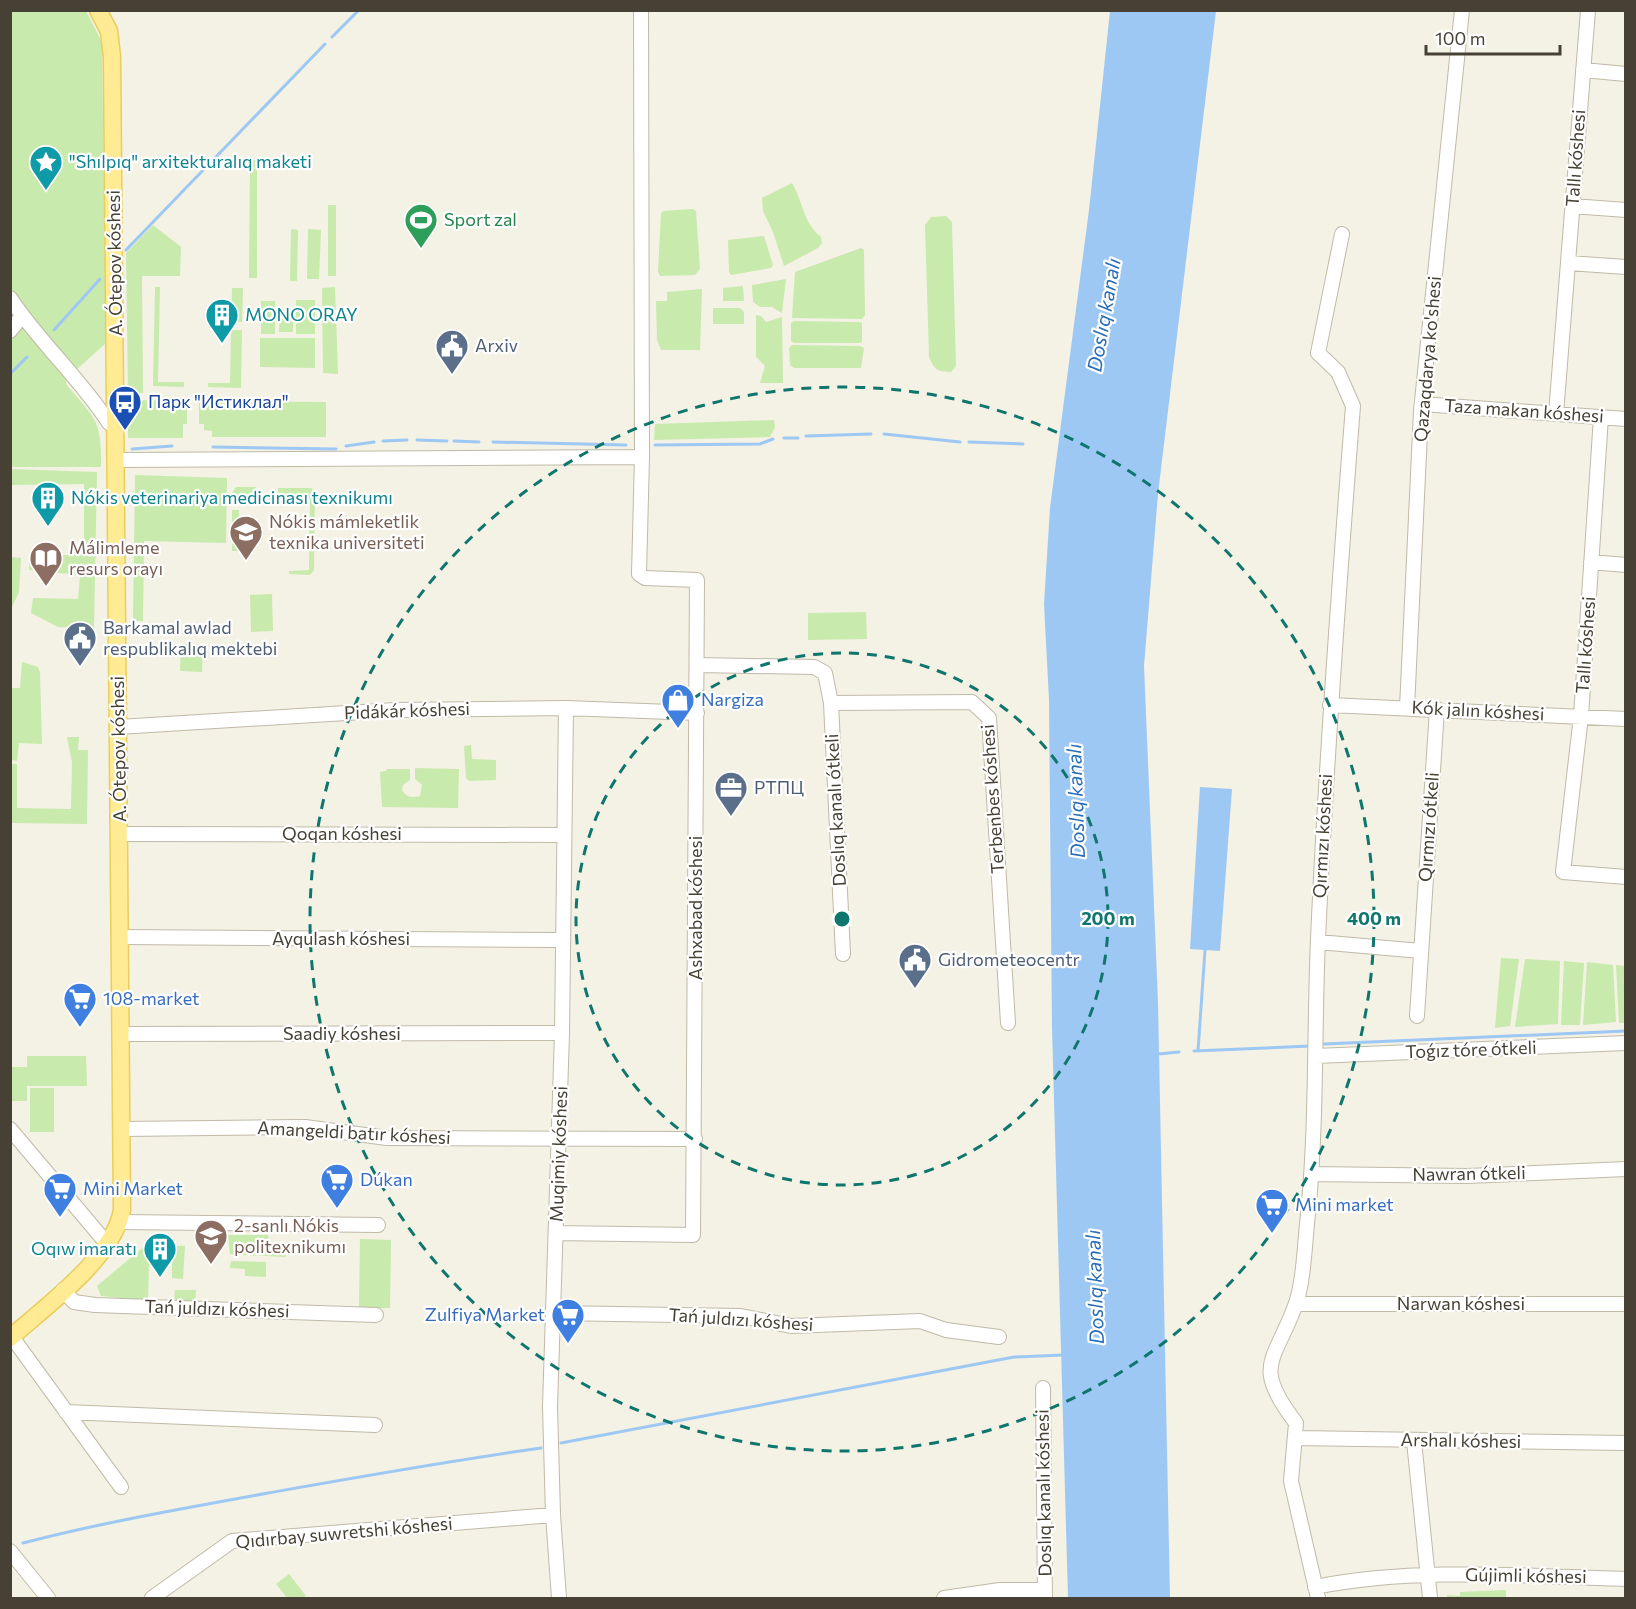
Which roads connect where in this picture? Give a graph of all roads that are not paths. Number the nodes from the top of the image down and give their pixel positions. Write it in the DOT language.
graph roads {
  1 [pos="98,10"];
  2 [pos="641,10"];
  3 [pos="1462,10"];
  4 [pos="1588,10"];
  5 [pos="1583,70"];
  6 [pos="1626,74"];
  7 [pos="1572,206"];
  8 [pos="1626,210"];
  9 [pos="1342,234"];
  10 [pos="1568,263"];
  11 [pos="1626,267"];
  12 [pos="10,298"];
  13 [pos="22,316"];
  14 [pos="10,331"];
  15 [pos="1422,404"];
  16 [pos="1556,414"];
  17 [pos="1601,417"];
  18 [pos="1626,418"];
  19 [pos="108,423"];
  20 [pos="642,457"];
  21 [pos="117,460"];
  22 [pos="1591,562"];
  23 [pos="1626,565"];
  24 [pos="698,664"];
  25 [pos="831,703"];
  26 [pos="1330,705"];
  27 [pos="566,708"];
  28 [pos="1407,708"];
  29 [pos="1437,709"];
  30 [pos="697,712"];
  31 [pos="1581,716"];
  32 [pos="1626,719"];
  33 [pos="118,727"];
  34 [pos="120,834"];
  35 [pos="564,835"];
  36 [pos="1626,877"];
  37 [pos="120,937"];
  38 [pos="562,940"];
  39 [pos="1318,942"];
  40 [pos="1421,951"];
  41 [pos="843,954"];
  42 [pos="1417,1016"];
  43 [pos="1008,1023"];
  44 [pos="562,1033"];
  45 [pos="122,1034"];
  46 [pos="1626,1043"];
  47 [pos="1316,1056"];
  48 [pos="10,1129"];
  49 [pos="122,1129"];
  50 [pos="695,1139"];
  51 [pos="560,1140"];
  52 [pos="1626,1169"];
  53 [pos="1312,1174"];
  54 [pos="120,1222"];
  55 [pos="378,1225"];
  56 [pos="556,1233"];
  57 [pos="109,1246"];
  58 [pos="63,1290"];
  59 [pos="1296,1304"];
  60 [pos="1626,1304"];
  61 [pos="553,1313"];
  62 [pos="376,1315"];
  63 [pos="999,1337"];
  64 [pos="11,1338"];
  65 [pos="1043,1388"];
  66 [pos="66,1412"];
  67 [pos="375,1425"];
  68 [pos="1296,1438"];
  69 [pos="1414,1441"];
  70 [pos="1626,1443"];
  71 [pos="121,1487"];
  72 [pos="553,1515"];
  73 [pos="10,1551"];
  74 [pos="1427,1574"];
  75 [pos="1626,1579"];
  76 [pos="1317,1593"];
  77 [pos="1045,1594"];
  78 [pos="48,1599"];
  79 [pos="152,1599"];
  80 [pos="559,1599"];
  81 [pos="944,1599"];
  82 [pos="1430,1599"];
  1 -- 21 [label="main road, A. Ótepov kóshesi"];
  2 -- 20 [label="street"];
  3 -- 15 [label="street, Qazaqdarya ko'shesi"];
  4 -- 5 [label="street, Tallı kóshesi"];
  5 -- 6 [label="street"];
  5 -- 7 [label="street, Tallı kóshesi"];
  7 -- 8 [label="street"];
  7 -- 10 [label="street, Tallı kóshesi"];
  9 -- 26 [label="street, Qırmızı kóshesi"];
  10 -- 11 [label="street"];
  10 -- 16 [label="street, Tallı kóshesi"];
  12 -- 13 [label="street"];
  13 -- 14 [label="street"];
  13 -- 19 [label="street"];
  15 -- 16 [label="street, Taza makan kóshesi"];
  15 -- 28 [label="street, Qazaqdarya ko'shesi"];
  16 -- 17 [label="street, Taza makan kóshesi"];
  17 -- 18 [label="street, Taza makan kóshesi"];
  17 -- 22 [label="street, Tallı kóshesi"];
  20 -- 21 [label="street"];
  20 -- 24 [label="street, Ashxabad kóshesi"];
  21 -- 33 [label="main road, A. Ótepov kóshesi"];
  22 -- 23 [label="street"];
  22 -- 31 [label="street, Tallı kóshesi"];
  24 -- 25 [label="street"];
  24 -- 30 [label="street, Ashxabad kóshesi"];
  25 -- 41 [label="street, Doslıq kanalı ótkeli"];
  25 -- 43 [label="street, Terbenbes kóshesi"];
  26 -- 28 [label="street, Kók jalın kóshesi"];
  26 -- 39 [label="street, Qırmızı kóshesi"];
  27 -- 30 [label="street, Pidákár kóshesi"];
  27 -- 33 [label="street, Pidákár kóshesi"];
  27 -- 35 [label="street, Muqimiy kóshesi"];
  28 -- 29 [label="street, Kók jalın kóshesi"];
  29 -- 31 [label="street, Kók jalın kóshesi"];
  29 -- 40 [label="street, Qırmızı ótkeli"];
  30 -- 50 [label="street, Ashxabad kóshesi"];
  31 -- 32 [label="street, Kók jalın kóshesi"];
  31 -- 36 [label="street, Tallı kóshesi"];
  33 -- 34 [label="main road, A. Ótepov kóshesi"];
  34 -- 35 [label="street, Qoqan kóshesi"];
  34 -- 37 [label="main road, A. Ótepov kóshesi"];
  35 -- 38 [label="street, Muqimiy kóshesi"];
  37 -- 38 [label="street, Ayqulash kóshesi"];
  37 -- 45 [label="main road, A. Ótepov kóshesi"];
  38 -- 44 [label="street, Muqimiy kóshesi"];
  39 -- 40 [label="street"];
  39 -- 47 [label="street, Qırmızı kóshesi"];
  40 -- 42 [label="street, Qırmızı ótkeli"];
  44 -- 45 [label="street, Saadiy kóshesi"];
  44 -- 51 [label="street, Muqimiy kóshesi"];
  45 -- 49 [label="main road, A. Ótepov kóshesi"];
  46 -- 47 [label="street, Toǵız tóre ótkeli"];
  47 -- 53 [label="street, Qırmızı kóshesi"];
  48 -- 57 [label="street"];
  49 -- 51 [label="street, Amangeldi batır kóshesi"];
  49 -- 54 [label="main road, A. Ótepov kóshesi"];
  50 -- 51 [label="street, Amangeldi batır kóshesi"];
  50 -- 56 [label="street, Ashxabad kóshesi"];
  51 -- 56 [label="street, Muqimiy kóshesi"];
  52 -- 53 [label="street, Nawran ótkeli"];
  53 -- 59 [label="street, Qırmızı kóshesi"];
  54 -- 55 [label="street"];
  54 -- 57 [label="main road, A. Ótepov kóshesi"];
  56 -- 61 [label="street, Muqimiy kóshesi"];
  57 -- 58 [label="main road, A. Ótepov kóshesi"];
  58 -- 62 [label="street, Tań juldızı kóshesi"];
  58 -- 64 [label="main road, A. Ótepov kóshesi"];
  59 -- 60 [label="street, Narwan kóshesi"];
  59 -- 68 [label="street, Qırmızı kóshesi"];
  61 -- 63 [label="street, Tań juldızı kóshesi"];
  61 -- 72 [label="street, Muqimiy kóshesi"];
  64 -- 66 [label="street"];
  65 -- 77 [label="street, Doslıq kanalı kóshesi"];
  66 -- 67 [label="street"];
  66 -- 71 [label="street"];
  68 -- 69 [label="street, Arshalı kóshesi"];
  68 -- 76 [label="street"];
  69 -- 70 [label="street, Arshalı kóshesi"];
  69 -- 74 [label="street"];
  72 -- 79 [label="street, Qıdırbay suwretshi kóshesi"];
  72 -- 80 [label="street, Muqimiy kóshesi"];
  73 -- 78 [label="street"];
  74 -- 75 [label="street, Gújimli kóshesi"];
  74 -- 76 [label="street, Gújimli kóshesi"];
  74 -- 82 [label="street"];
  77 -- 81 [label="street"];
}
